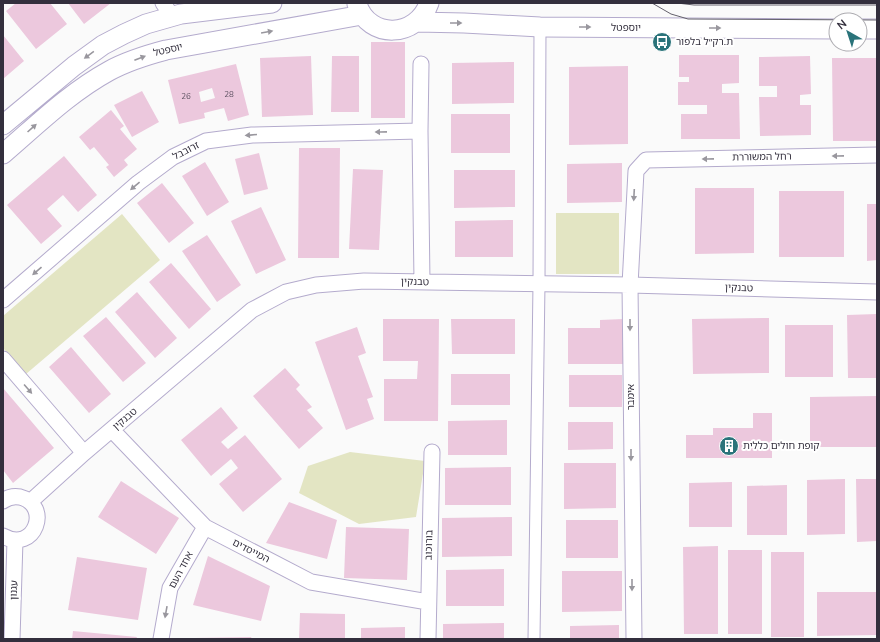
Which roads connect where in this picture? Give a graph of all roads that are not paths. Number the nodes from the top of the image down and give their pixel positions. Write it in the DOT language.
graph roads {
  1 [pos="272,3"];
  2 [pos="429,3"];
  3 [pos="168,9"];
  4 [pos="359,9"];
  5 [pos="417,22"];
  6 [pos="540,27"];
  7 [pos="828,29"];
  8 [pos="421,64"];
  9 [pos="3,125"];
  10 [pos="420,131"];
  11 [pos="3,154"];
  12 [pos="877,155"];
  13 [pos="646,160"];
  14 [pos="422,282"];
  15 [pos="539,284"];
  16 [pos="630,285"];
  17 [pos="877,292"];
  18 [pos="3,300"];
  19 [pos="3,359"];
  20 [pos="112,430"];
  21 [pos="432,452"];
  22 [pos="84,453"];
  23 [pos="3,501"];
  24 [pos="30,502"];
  25 [pos="205,527"];
  26 [pos="9,538"];
  27 [pos="428,602"];
  28 [pos="12,639"];
  29 [pos="161,639"];
  30 [pos="428,639"];
  31 [pos="534,639"];
  32 [pos="633,639"];
  1 -- 3 [label="street"];
  2 -- 5 [label="street"];
  3 -- 9 [label="street, one-way"];
  4 -- 5 [label="street"];
  11 -- 4 [label="street, יוספטל, one-way"];
  5 -- 6 [label="street, יוספטל, one-way"];
  6 -- 7 [label="street, יוספטל, one-way"];
  6 -- 15 [label="street"];
  8 -- 10 [label="street"];
  10 -- 14 [label="street"];
  10 -- 18 [label="street, זרובבל, one-way"];
  12 -- 13 [label="street, רחל המשוררת, one-way"];
  13 -- 16 [label="street, אימבר, one-way"];
  14 -- 15 [label="street, טבנקין"];
  14 -- 20 [label="street, טבנקין"];
  15 -- 16 [label="street, טבנקין"];
  15 -- 31 [label="street"];
  16 -- 17 [label="street, טבנקין"];
  16 -- 32 [label="street, אימבר, one-way"];
  19 -- 22 [label="street, one-way"];
  20 -- 22 [label="street, טבנקין"];
  20 -- 25 [label="street, המייסדים"];
  21 -- 27 [label="street, בורוכוב"];
  22 -- 24 [label="street, טבנקין"];
  23 -- 24 [label="street"];
  24 -- 26 [label="street"];
  25 -- 27 [label="street, המייסדים"];
  25 -- 29 [label="street, אחד העם, one-way"];
  26 -- 28 [label="street, עגנון"];
  27 -- 30 [label="street, בורוכוב"];
}
